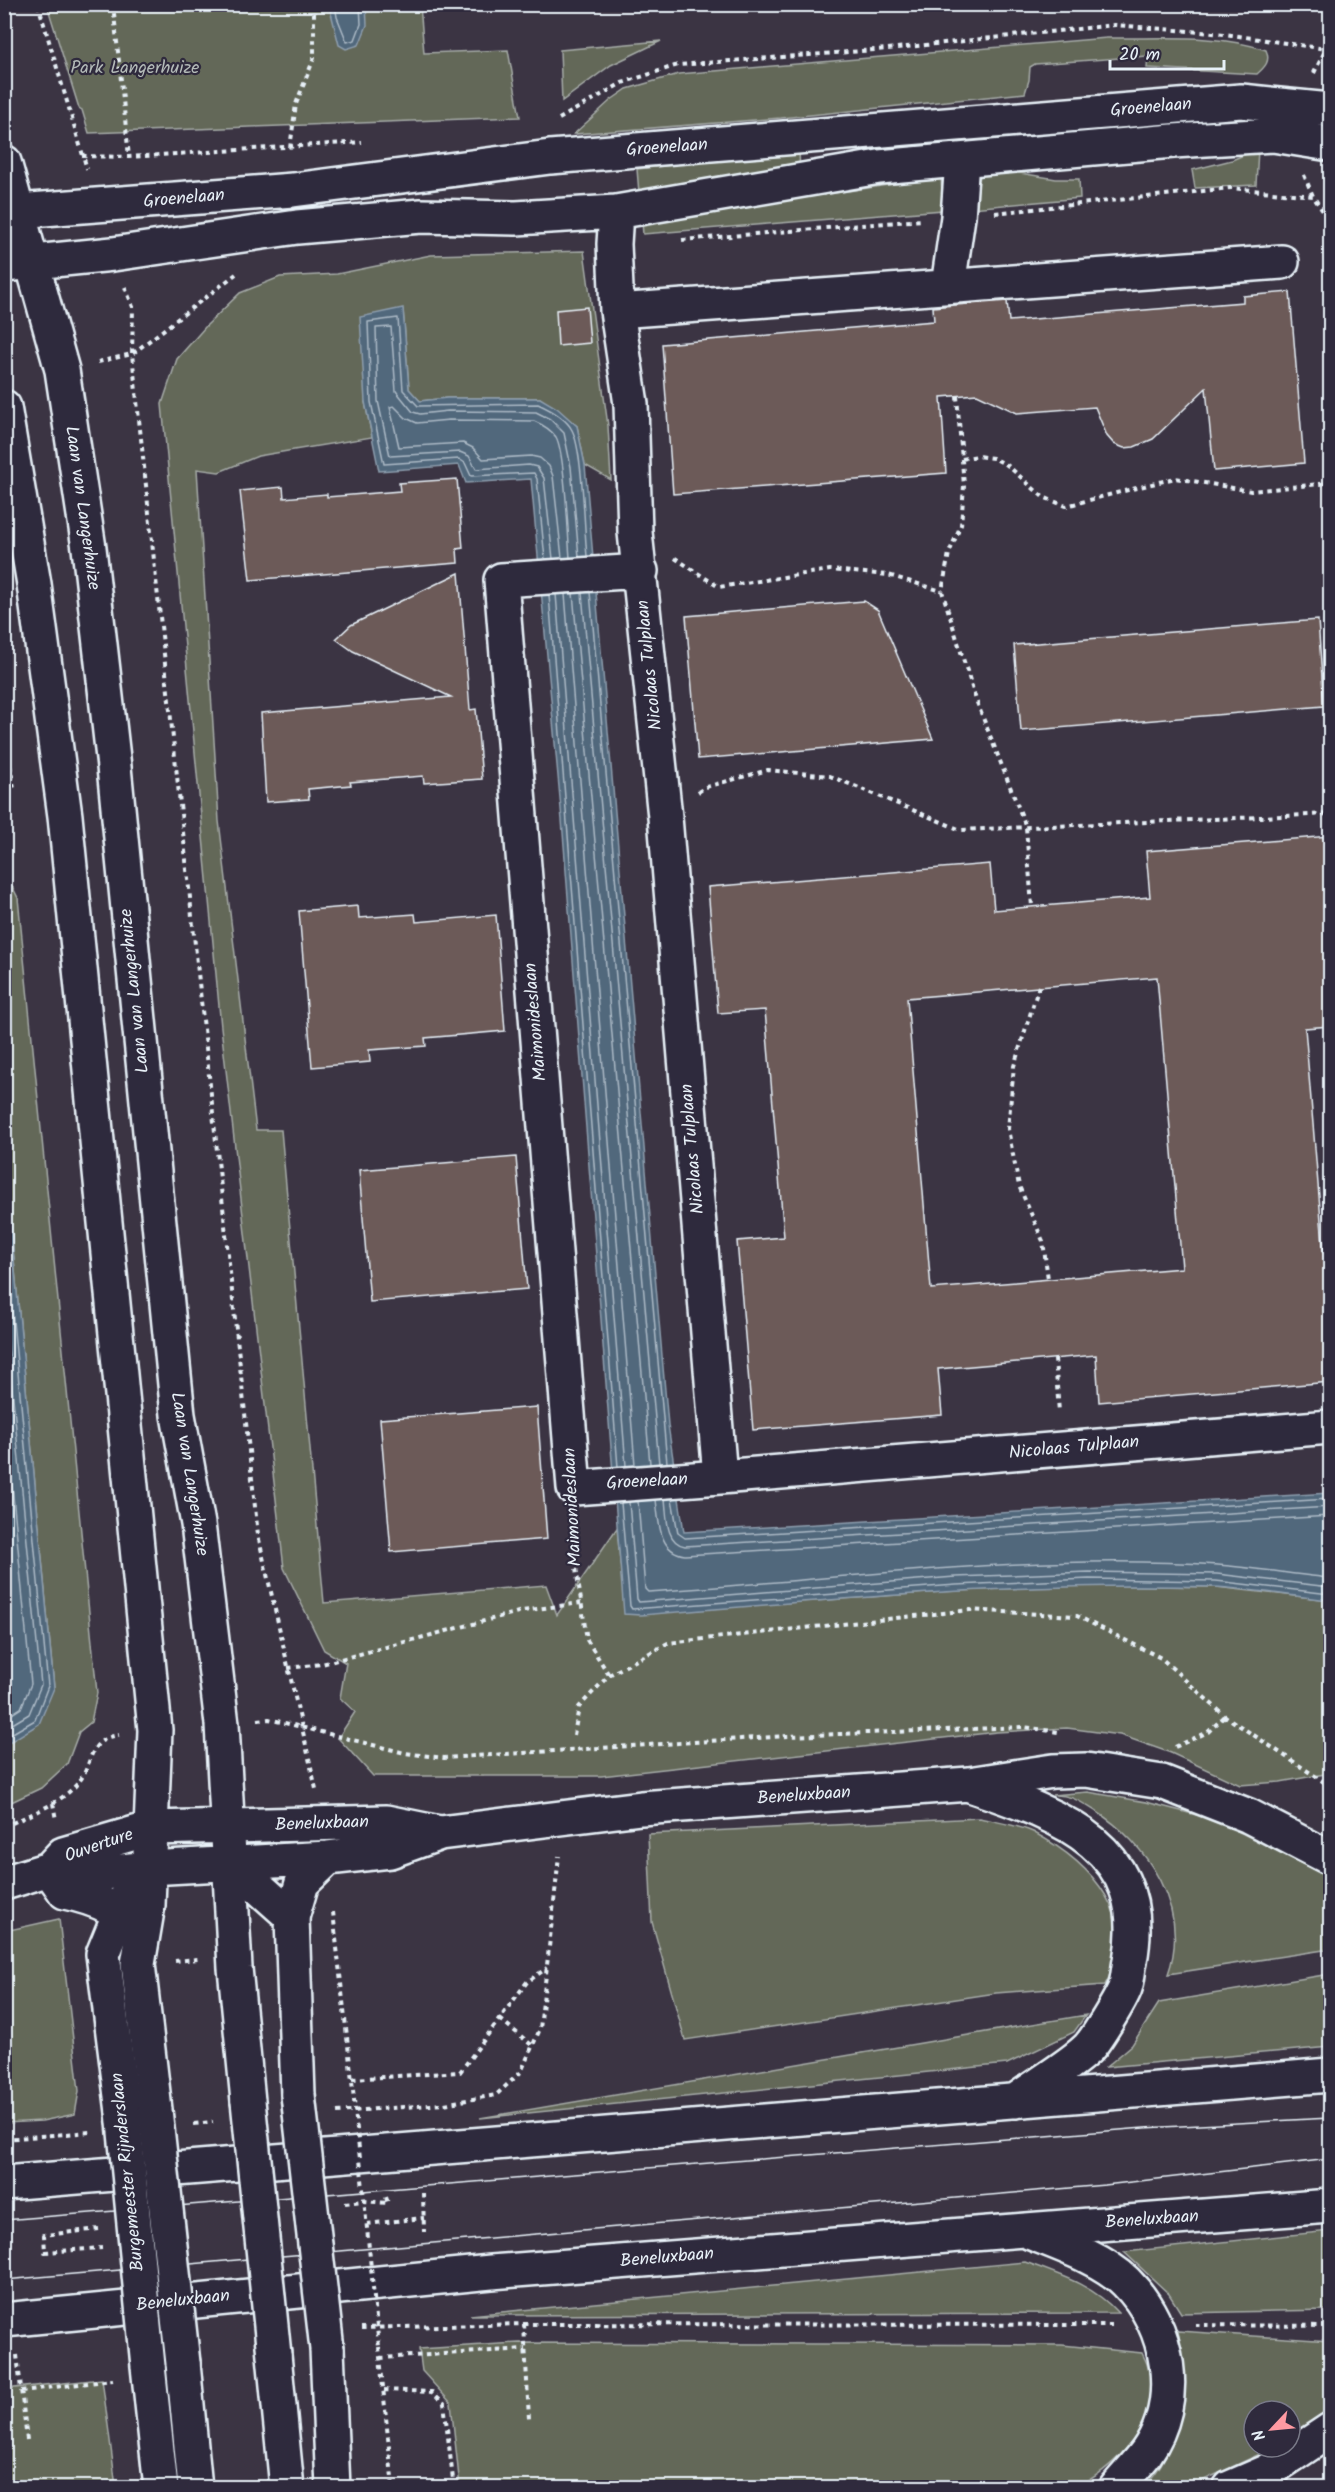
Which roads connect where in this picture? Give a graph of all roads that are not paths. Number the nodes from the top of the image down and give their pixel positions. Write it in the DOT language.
graph roads {
  1 [pos="1330,110"];
  2 [pos="1330,144"];
  3 [pos="962,160"];
  4 [pos="4,162"];
  5 [pos="616,212"];
  6 [pos="12,213"];
  7 [pos="1282,262"];
  8 [pos="19,263"];
  9 [pos="948,286"];
  10 [pos="617,311"];
  11 [pos="4,407"];
  12 [pos="10,472"];
  13 [pos="625,572"];
  14 [pos="1330,1427"];
  15 [pos="720,1477"];
  16 [pos="589,1486"];
  17 [pos="969,1784"];
  18 [pos="227,1827"];
  19 [pos="152,1828"];
  20 [pos="440,1833"];
  21 [pos="328,1858"];
  22 [pos="1330,1858"];
  23 [pos="229,1862"];
  24 [pos="149,1868"];
  25 [pos="49,1869"];
  26 [pos="4,1883"];
  27 [pos="120,1912"];
  28 [pos="291,1917"];
  29 [pos="142,1940"];
  30 [pos="1330,2075"];
  31 [pos="1014,2101"];
  32 [pos="139,2111"];
  33 [pos="4,2183"];
  34 [pos="1330,2206"];
  35 [pos="1025,2230"];
  36 [pos="4,2320"];
  37 [pos="1330,2430"];
  38 [pos="161,2487"];
  39 [pos="195,2487"];
  40 [pos="287,2487"];
  41 [pos="333,2487"];
  42 [pos="1116,2487"];
  43 [pos="1230,2487"];
  1 -- 6 [label="main road, Groenelaan"];
  2 -- 3 [label="main road, Groenelaan"];
  3 -- 5 [label="main road, Groenelaan"];
  3 -- 9 [label="main road"];
  4 -- 6 [label="main road, Laan van Langerhuize"];
  5 -- 8 [label="main road, Groenelaan"];
  5 -- 10 [label="main road, Nicolaas Tulplaan"];
  6 -- 8 [label="main road, Laan van Langerhuize"];
  7 -- 9 [label="main road"];
  8 -- 18 [label="main road, Laan van Langerhuize"];
  9 -- 10 [label="main road"];
  10 -- 13 [label="main road, Nicolaas Tulplaan"];
  11 -- 12 [label="main road"];
  12 -- 19 [label="main road"];
  13 -- 15 [label="main road, Nicolaas Tulplaan"];
  13 -- 16 [label="main road, Maimonideslaan"];
  14 -- 15 [label="main road, Nicolaas Tulplaan"];
  15 -- 16 [label="main road, Groenelaan"];
  17 -- 20 [label="main road, Beneluxbaan"];
  17 -- 22 [label="main road, Beneluxbaan"];
  17 -- 31 [label="main road"];
  18 -- 19 [label="main road, Beneluxbaan"];
  18 -- 20 [label="main road, Beneluxbaan"];
  18 -- 23 [label="main road"];
  19 -- 24 [label="main road, Burgemeester Rijnderslaan"];
  19 -- 25 [label="main road, Ouverture"];
  20 -- 21 [label="main road, Ouverture"];
  21 -- 23 [label="main road, Ouverture"];
  21 -- 28 [label="main road"];
  23 -- 24 [label="main road, Ouverture"];
  23 -- 28 [label="main road"];
  23 -- 40 [label="main road, bridge"];
  24 -- 25 [label="main road, Ouverture"];
  24 -- 27 [label="main road, Burgemeester Rijnderslaan"];
  24 -- 29 [label="main road, Burgemeester Rijnderslaan"];
  25 -- 26 [label="main road, Ouverture"];
  25 -- 27 [label="main road"];
  27 -- 29 [label="main road"];
  27 -- 32 [label="main road, Burgemeester Rijnderslaan"];
  28 -- 41 [label="main road, bridge"];
  29 -- 32 [label="main road, Burgemeester Rijnderslaan"];
  30 -- 31 [label="main road"];
  31 -- 33 [label="main road"];
  32 -- 38 [label="main road, Burgemeester Rijnderslaan, bridge"];
  32 -- 39 [label="main road, Burgemeester Rijnderslaan, bridge"];
  34 -- 35 [label="main road, Beneluxbaan"];
  35 -- 36 [label="main road, Beneluxbaan"];
  35 -- 42 [label="main road"];
  37 -- 43 [label="main road"];
}
